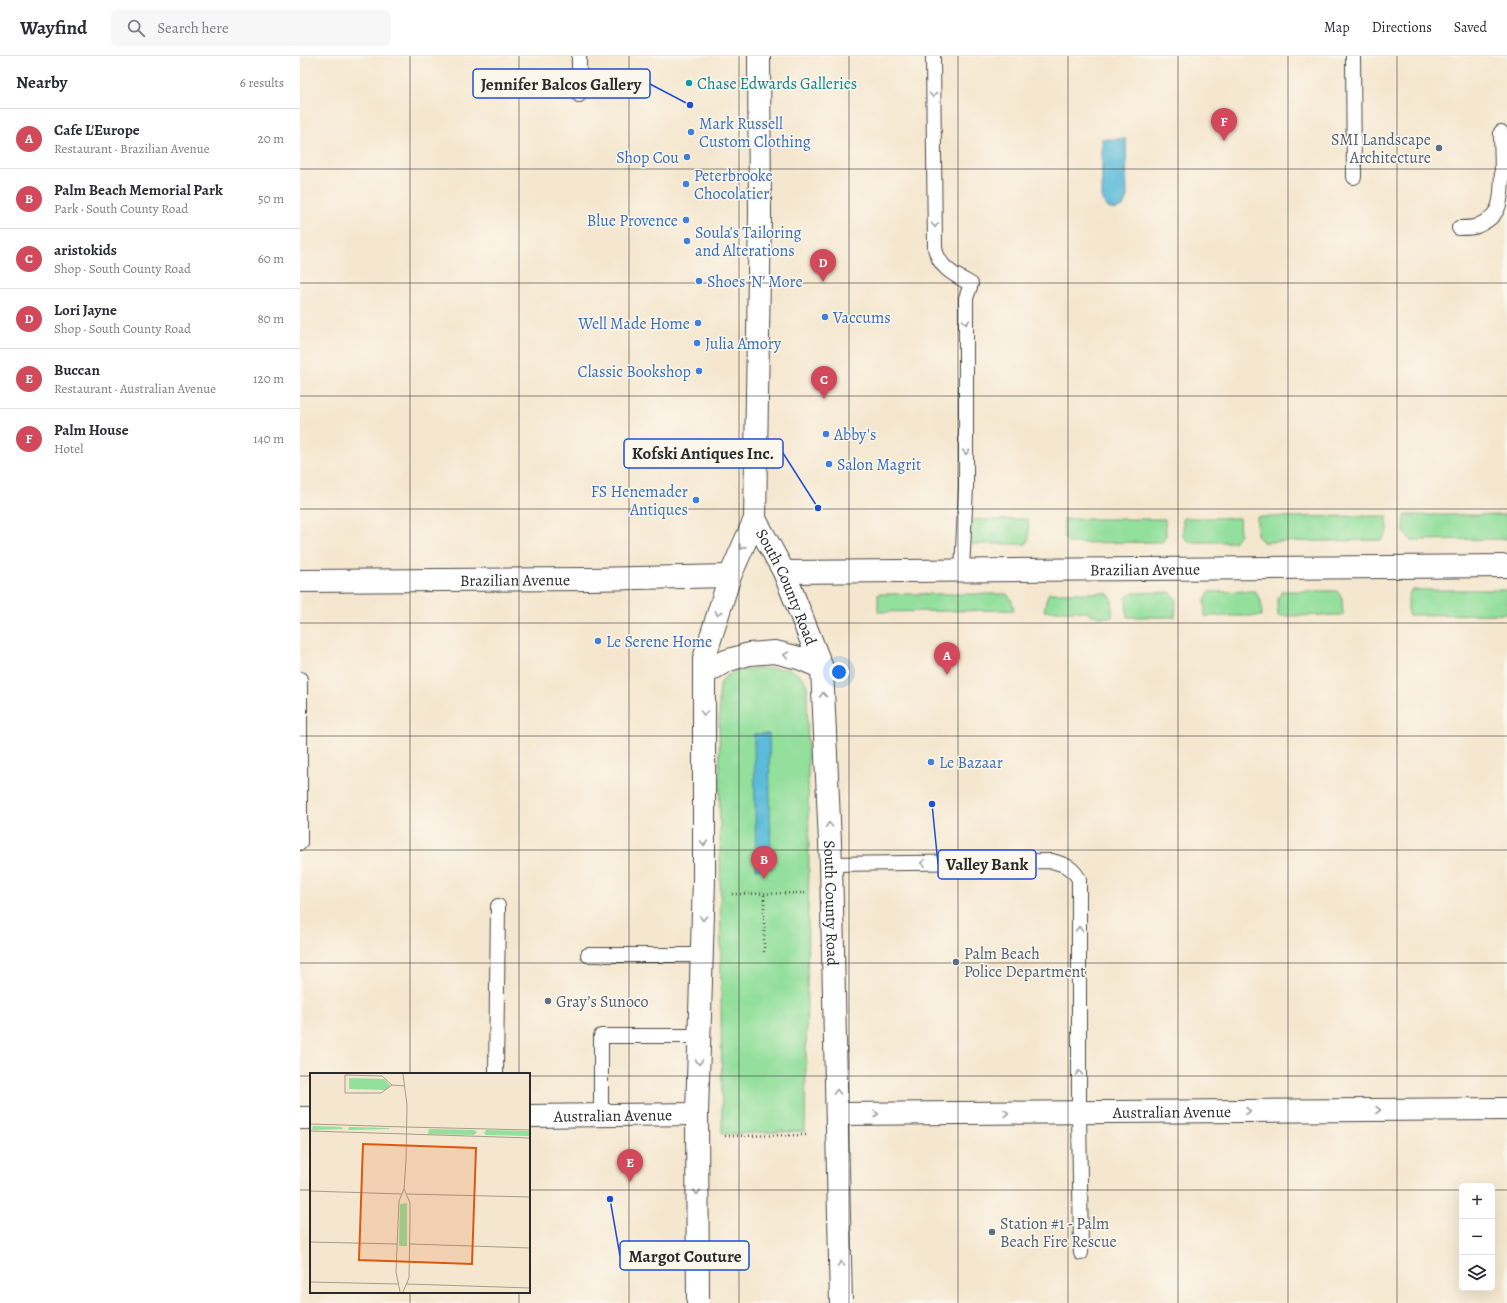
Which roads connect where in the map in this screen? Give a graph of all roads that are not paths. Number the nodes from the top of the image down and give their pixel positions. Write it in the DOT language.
graph roads {
  1 [pos="579,56"];
  2 [pos="758,56"];
  3 [pos="933,56"];
  4 [pos="1353,56"];
  5 [pos="579,95"];
  6 [pos="1501,132"];
  7 [pos="1354,177"];
  8 [pos="1459,228"];
  9 [pos="755,519"];
  10 [pos="1507,566"];
  11 [pos="962,571"];
  12 [pos="784,572"];
  13 [pos="730,576"];
  14 [pos="300,581"];
  15 [pos="822,668"];
  16 [pos="704,674"];
  17 [pos="300,679"];
  18 [pos="300,843"];
  19 [pos="831,864"];
  20 [pos="498,906"];
  21 [pos="702,954"];
  22 [pos="588,955"];
  23 [pos="699,1036"];
  24 [pos="496,1073"];
  25 [pos="1507,1109"];
  26 [pos="1079,1112"];
  27 [pos="697,1114"];
  28 [pos="837,1114"];
  29 [pos="601,1115"];
  30 [pos="530,1116"];
  31 [pos="1080,1253"];
  32 [pos="698,1303"];
  33 [pos="842,1303"];
  1 -- 5 [label="lane"];
  2 -- 9 [label="main road, South County Road"];
  3 -- 11 [label="lane, one-way"];
  4 -- 7 [label="lane"];
  6 -- 8 [label="lane"];
  9 -- 12 [label="main road, South County Road"];
  9 -- 13 [label="main road, South County Road, one-way"];
  10 -- 11 [label="main road, Brazilian Avenue"];
  11 -- 12 [label="main road, Brazilian Avenue"];
  12 -- 15 [label="main road, South County Road"];
  13 -- 14 [label="main road, Brazilian Avenue"];
  13 -- 16 [label="main road, South County Road, one-way"];
  15 -- 16 [label="main road, one-way"];
  19 -- 15 [label="main road, South County Road, one-way"];
  16 -- 21 [label="main road, South County Road, one-way"];
  17 -- 18 [label="lane"];
  26 -- 19 [label="lane, one-way"];
  28 -- 19 [label="main road, South County Road, one-way"];
  20 -- 24 [label="lane"];
  21 -- 22 [label="lane"];
  21 -- 23 [label="main road, South County Road"];
  23 -- 27 [label="main road, South County Road, one-way"];
  23 -- 29 [label="lane"];
  26 -- 25 [label="main road, Australian Avenue, one-way"];
  28 -- 26 [label="main road, Australian Avenue, one-way"];
  26 -- 31 [label="lane"];
  27 -- 29 [label="main road, Australian Avenue"];
  27 -- 32 [label="main road, South County Road, one-way"];
  33 -- 28 [label="main road, South County Road, one-way"];
  29 -- 30 [label="main road, Australian Avenue"];
}
